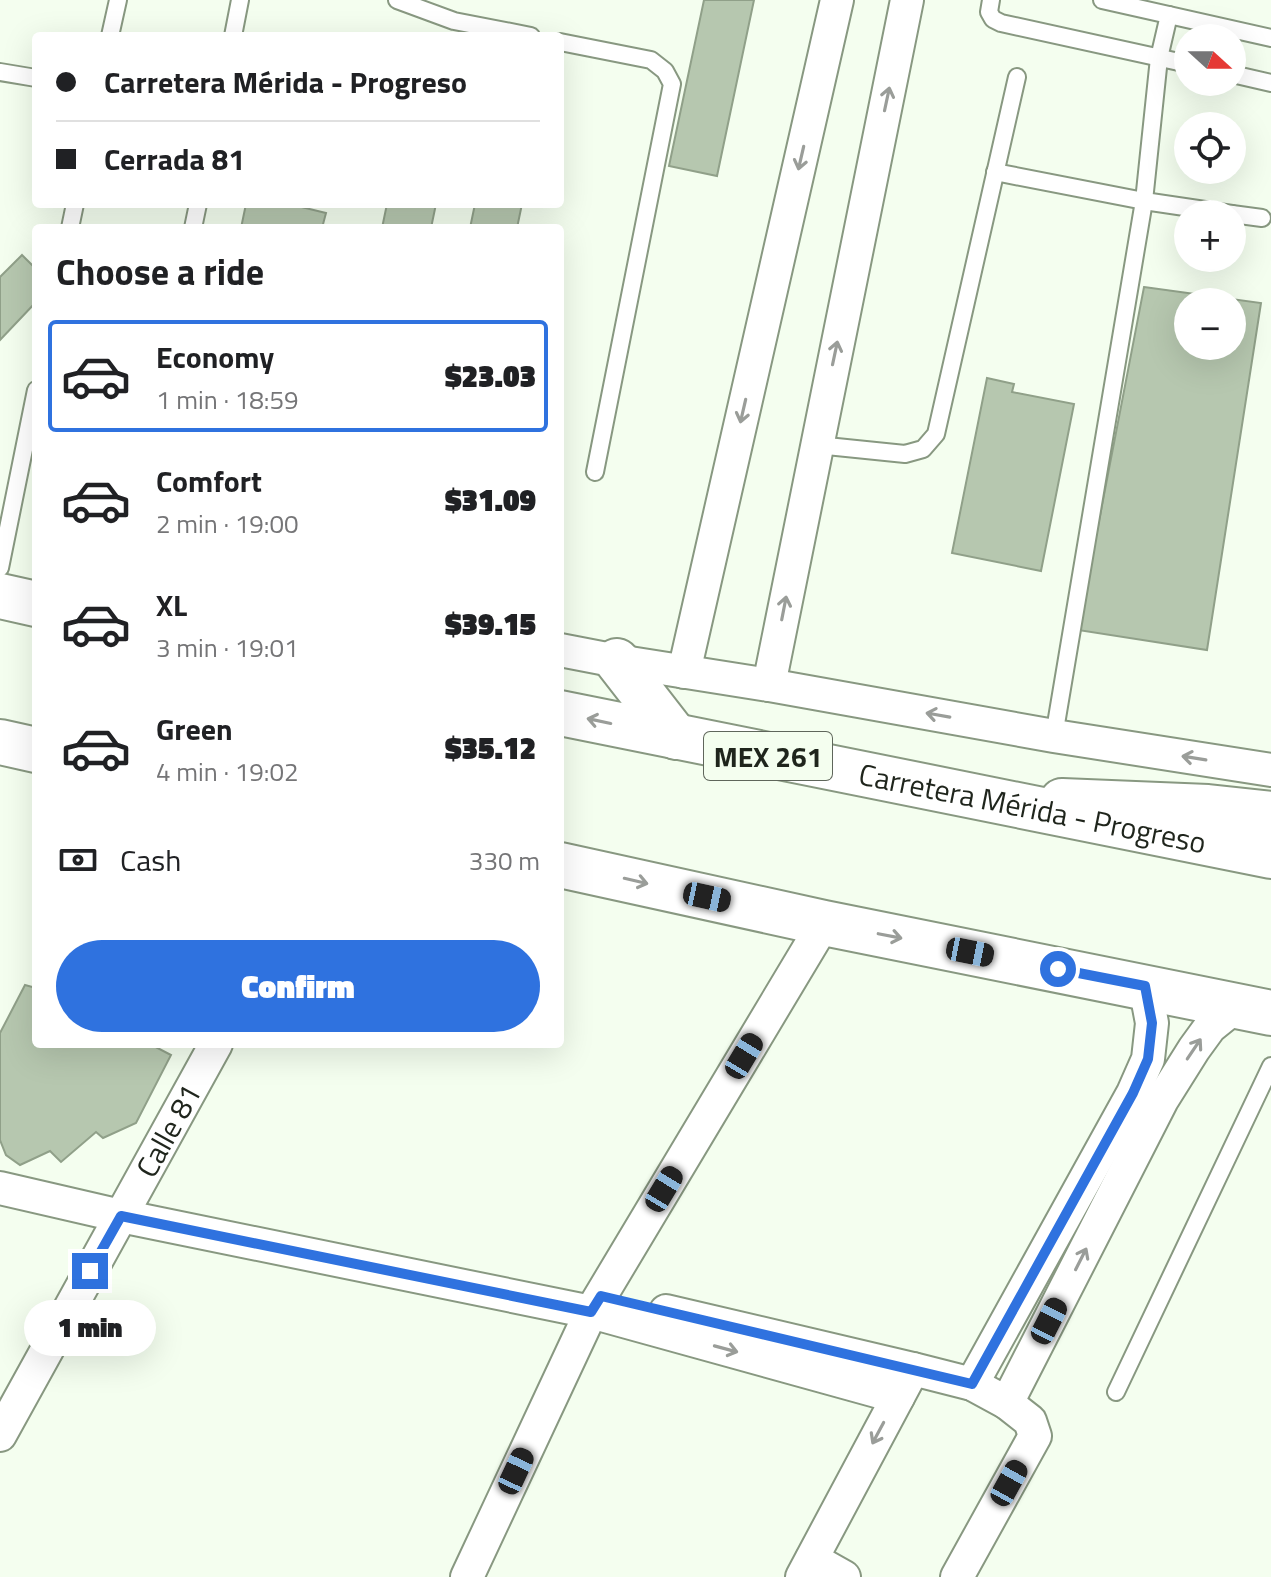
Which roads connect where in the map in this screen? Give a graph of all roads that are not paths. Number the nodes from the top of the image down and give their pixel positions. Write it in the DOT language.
graph roads {
  1 [pos="118,0"];
  2 [pos="240,0"];
  3 [pos="397,0"];
  4 [pos="837,0"];
  5 [pos="907,0"];
  6 [pos="991,0"];
  7 [pos="1102,0"];
  8 [pos="1169,15"];
  9 [pos="452,28"];
  10 [pos="111,32"];
  11 [pos="234,32"];
  12 [pos="492,32"];
  13 [pos="1271,38"];
  14 [pos="564,43"];
  15 [pos="1159,58"];
  16 [pos="1174,61"];
  17 [pos="0,72"];
  18 [pos="32,77"];
  19 [pos="1017,77"];
  20 [pos="1246,77"];
  21 [pos="1271,83"];
  22 [pos="995,172"];
  23 [pos="1144,201"];
  24 [pos="1174,205"];
  25 [pos="1246,216"];
  26 [pos="1262,218"];
  27 [pos="32,410"];
  28 [pos="817,445"];
  29 [pos="595,472"];
  30 [pos="0,568"];
  31 [pos="0,596"];
  32 [pos="32,603"];
  33 [pos="564,651"];
  34 [pos="617,661"];
  35 [pos="684,672"];
  36 [pos="769,685"];
  37 [pos="564,714"];
  38 [pos="1054,736"];
  39 [pos="676,737"];
  40 [pos="0,742"];
  41 [pos="32,749"];
  42 [pos="1271,770"];
  43 [pos="977,798"];
  44 [pos="1271,814"];
  45 [pos="1271,856"];
  46 [pos="564,866"];
  47 [pos="824,923"];
  48 [pos="1145,986"];
  49 [pos="1253,1009"];
  50 [pos="214,1048"];
  51 [pos="1271,1066"];
  52 [pos="0,1188"];
  53 [pos="121,1216"];
  54 [pos="596,1304"];
  55 [pos="913,1369"];
  56 [pos="972,1384"];
  57 [pos="1116,1392"];
  58 [pos="898,1397"];
  59 [pos="1007,1403"];
  60 [pos="0,1435"];
  61 [pos="807,1568"];
  62 [pos="467,1577"];
  63 [pos="844,1577"];
  64 [pos="957,1577"];
  1 -- 10 [label="lane"];
  2 -- 11 [label="lane"];
  3 -- 9 [label="lane"];
  4 -- 35 [label="street, one-way"];
  28 -- 5 [label="street, one-way"];
  6 -- 15 [label="lane"];
  7 -- 8 [label="lane"];
  8 -- 13 [label="lane"];
  8 -- 15 [label="lane"];
  9 -- 12 [label="lane"];
  14 -- 29 [label="lane"];
  15 -- 16 [label="lane"];
  15 -- 23 [label="lane"];
  17 -- 18 [label="lane"];
  19 -- 22 [label="lane"];
  20 -- 21 [label="lane"];
  22 -- 23 [label="lane"];
  22 -- 28 [label="lane"];
  23 -- 24 [label="lane"];
  23 -- 38 [label="lane"];
  25 -- 26 [label="lane"];
  27 -- 30 [label="lane"];
  36 -- 28 [label="street, one-way"];
  31 -- 32 [label="main road"];
  33 -- 34 [label="street"];
  34 -- 35 [label="street"];
  34 -- 39 [label="main road"];
  35 -- 36 [label="street"];
  38 -- 36 [label="street, one-way"];
  39 -- 37 [label="main road, Carretera Mérida - Progreso / MEX 261, one-way"];
  42 -- 38 [label="street, one-way"];
  39 -- 43 [label="main road, Carretera Mérida - Progreso / MEX 261"];
  40 -- 41 [label="main road"];
  43 -- 44 [label="main road"];
  43 -- 45 [label="main road, Carretera Mérida - Progreso / MEX 261"];
  46 -- 47 [label="main road, one-way"];
  47 -- 48 [label="main road, one-way"];
  47 -- 54 [label="street"];
  48 -- 49 [label="main road"];
  48 -- 56 [label="street"];
  59 -- 49 [label="street, one-way"];
  50 -- 53 [label="street, Calle 81"];
  51 -- 57 [label="lane"];
  52 -- 53 [label="street"];
  53 -- 54 [label="street"];
  53 -- 60 [label="street, Calle 81"];
  54 -- 55 [label="street"];
  54 -- 58 [label="street, one-way"];
  54 -- 62 [label="street"];
  55 -- 56 [label="street"];
  55 -- 58 [label="street"];
  56 -- 59 [label="street"];
  58 -- 61 [label="street, one-way"];
  59 -- 64 [label="street"];
  61 -- 63 [label="street"];
}
